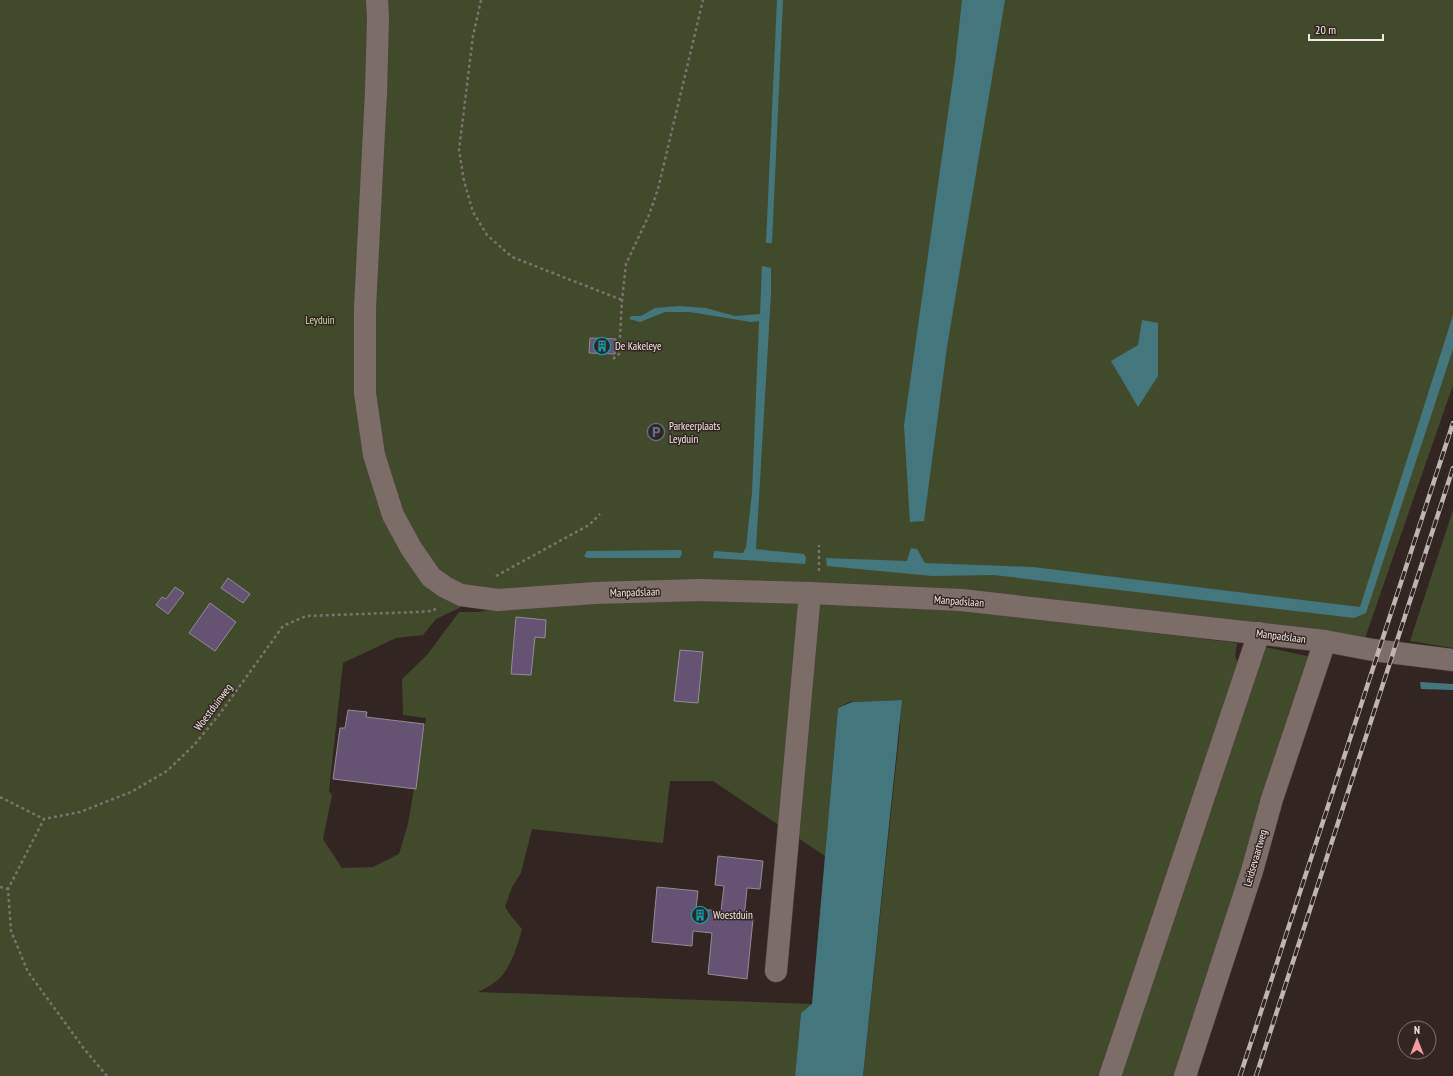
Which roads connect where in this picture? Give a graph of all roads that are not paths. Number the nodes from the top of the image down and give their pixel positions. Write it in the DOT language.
graph roads {
  1 [pos="377,0"];
  2 [pos="810,593"];
  3 [pos="1259,633"];
  4 [pos="1325,641"];
  5 [pos="1453,660"];
  6 [pos="776,971"];
  7 [pos="1110,1076"];
  8 [pos="1185,1076"];
  1 -- 2 [label="street, Manpadslaan"];
  2 -- 3 [label="street, Manpadslaan"];
  2 -- 6 [label="street"];
  3 -- 4 [label="street, Manpadslaan"];
  3 -- 7 [label="street"];
  4 -- 5 [label="street, Manpadslaan"];
  4 -- 8 [label="street, Leidsevaartweg"];
}
